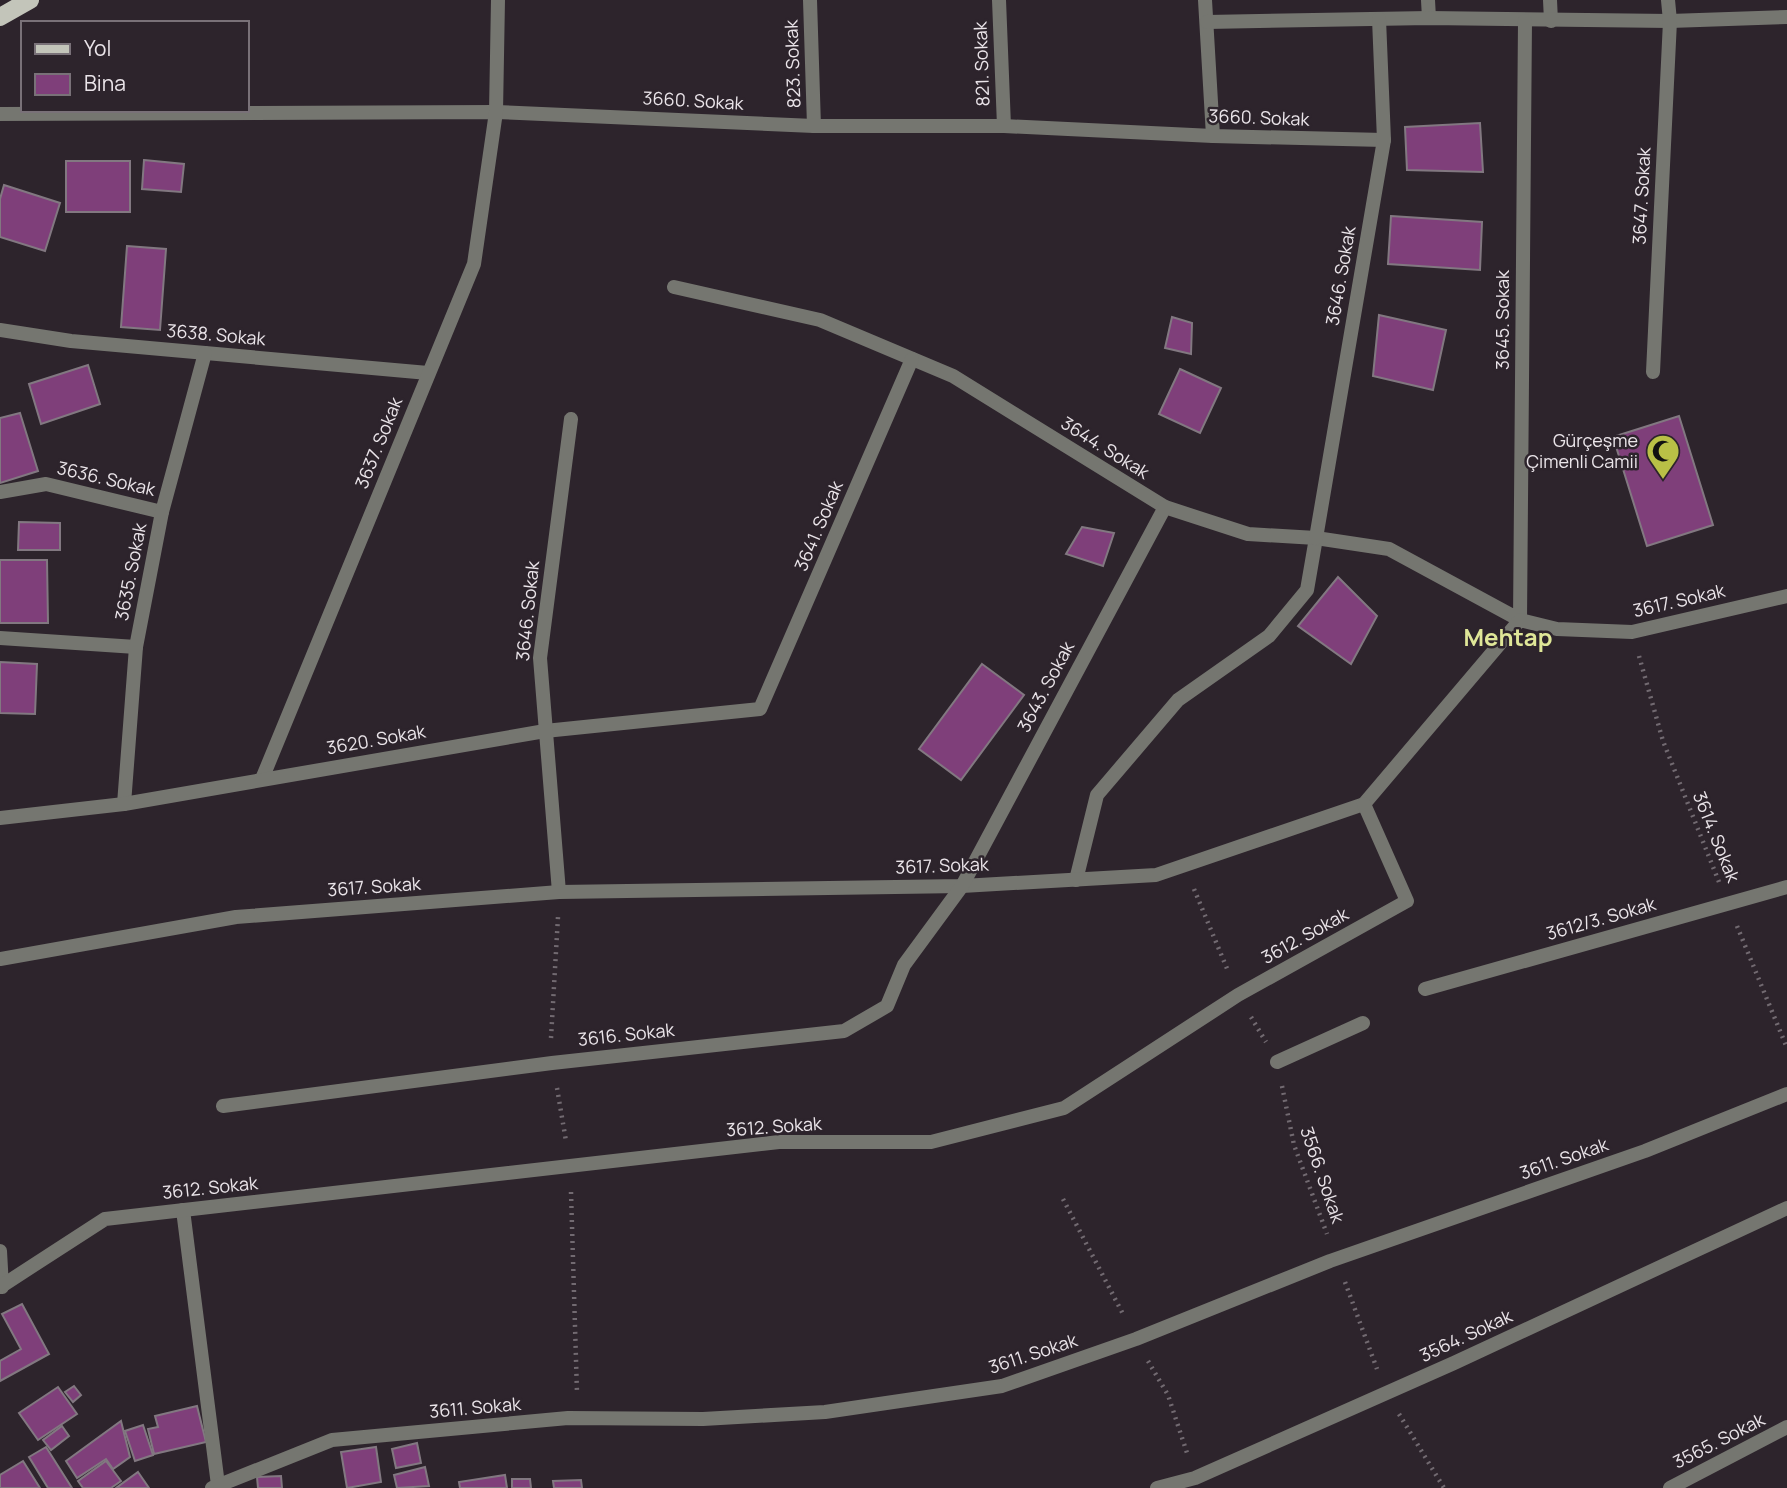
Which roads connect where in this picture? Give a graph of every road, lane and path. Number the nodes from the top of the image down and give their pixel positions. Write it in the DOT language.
graph roads {
  1 [pos="30,0"];
  2 [pos="498,0"];
  3 [pos="810,0"];
  4 [pos="999,0"];
  5 [pos="1205,0"];
  6 [pos="1428,0"];
  7 [pos="1549,0"];
  8 [pos="1668,0"];
  9 [pos="0,17"];
  10 [pos="1787,17"];
  11 [pos="1429,18"];
  12 [pos="1379,19"];
  13 [pos="1525,21"];
  14 [pos="1551,21"];
  15 [pos="1670,21"];
  16 [pos="1207,22"];
  17 [pos="496,112"];
  18 [pos="0,114"];
  19 [pos="814,126"];
  20 [pos="1004,126"];
  21 [pos="1213,136"];
  22 [pos="1384,140"];
  23 [pos="674,287"];
  24 [pos="0,330"];
  25 [pos="205,353"];
  26 [pos="912,359"];
  27 [pos="1653,372"];
  28 [pos="428,373"];
  29 [pos="571,419"];
  30 [pos="0,492"];
  31 [pos="1164,507"];
  32 [pos="162,512"];
  33 [pos="1316,538"];
  34 [pos="1787,596"];
  35 [pos="1520,620"];
  36 [pos="1632,632"];
  37 [pos="0,638"];
  38 [pos="136,647"];
  39 [pos="760,709"];
  40 [pos="545,731"];
  41 [pos="262,779"];
  42 [pos="124,804"];
  43 [pos="1364,804"];
  44 [pos="0,818"];
  45 [pos="1185,866"];
  46 [pos="1076,880"];
  47 [pos="962,886"];
  48 [pos="1787,887"];
  49 [pos="559,892"];
  50 [pos="1728,904"];
  51 [pos="0,958"];
  52 [pos="1425,989"];
  53 [pos="1238,995"];
  54 [pos="1363,1023"];
  55 [pos="1787,1048"];
  56 [pos="1277,1062"];
  57 [pos="1787,1094"];
  58 [pos="223,1106"];
  59 [pos="1787,1208"];
  60 [pos="183,1210"];
  61 [pos="0,1251"];
  62 [pos="1336,1259"];
  63 [pos="1,1287"];
  64 [pos="1386,1394"];
  65 [pos="1787,1427"];
  66 [pos="215,1487"];
  67 [pos="1157,1488"];
  68 [pos="1444,1488"];
  69 [pos="1670,1488"];
  1 -- 9 [label="main road"];
  2 -- 17 [label="street, 3637. Sokak"];
  3 -- 19 [label="street, 823. Sokak"];
  4 -- 20 [label="street, 821. Sokak"];
  5 -- 16 [label="street"];
  6 -- 11 [label="street"];
  7 -- 14 [label="street"];
  8 -- 15 [label="street, 3647. Sokak"];
  10 -- 15 [label="street"];
  11 -- 12 [label="street"];
  11 -- 13 [label="street"];
  12 -- 16 [label="street"];
  12 -- 22 [label="street, 3646. Sokak"];
  13 -- 14 [label="street"];
  13 -- 35 [label="street, 3645. Sokak"];
  14 -- 15 [label="street"];
  15 -- 27 [label="street, 3647. Sokak"];
  16 -- 21 [label="street"];
  17 -- 18 [label="street, 3660. Sokak"];
  17 -- 19 [label="street, 3660. Sokak"];
  17 -- 28 [label="street, 3637. Sokak"];
  19 -- 20 [label="street, 3660. Sokak"];
  20 -- 21 [label="street, 3660. Sokak"];
  21 -- 22 [label="street, 3660. Sokak"];
  22 -- 33 [label="street, 3646. Sokak"];
  23 -- 26 [label="street, 3644. Sokak"];
  24 -- 25 [label="street, 3638. Sokak"];
  25 -- 28 [label="street, 3638. Sokak"];
  25 -- 32 [label="street, 3635. Sokak"];
  26 -- 31 [label="street, 3644. Sokak"];
  26 -- 39 [label="street, 3641. Sokak"];
  28 -- 41 [label="street, 3637. Sokak"];
  29 -- 40 [label="street, 3646. Sokak"];
  30 -- 32 [label="street, 3636. Sokak"];
  31 -- 33 [label="street, 3644. Sokak"];
  31 -- 47 [label="street, 3643. Sokak"];
  32 -- 38 [label="street, 3635. Sokak"];
  33 -- 35 [label="street, 3644. Sokak"];
  33 -- 46 [label="street, 3646. Sokak"];
  34 -- 36 [label="street, 3617. Sokak"];
  35 -- 36 [label="street, 3617. Sokak"];
  35 -- 43 [label="street"];
  36 -- 50 [label="path, 3614. Sokak"];
  37 -- 38 [label="street"];
  38 -- 42 [label="street, 3635. Sokak"];
  39 -- 40 [label="street, 3620. Sokak"];
  40 -- 41 [label="street, 3620. Sokak"];
  40 -- 49 [label="street, 3646. Sokak"];
  41 -- 42 [label="street, 3620. Sokak"];
  42 -- 44 [label="street, 3620. Sokak"];
  43 -- 45 [label="street, 3617. Sokak"];
  43 -- 53 [label="street, 3612. Sokak"];
  45 -- 46 [label="street, 3617. Sokak"];
  45 -- 53 [label="path, 3566. Sokak"];
  46 -- 47 [label="street, 3617. Sokak"];
  47 -- 49 [label="street, 3617. Sokak"];
  47 -- 58 [label="street, 3616. Sokak"];
  48 -- 50 [label="street, 3612/3. Sokak"];
  49 -- 51 [label="street, 3617. Sokak"];
  50 -- 52 [label="street, 3612/3. Sokak"];
  50 -- 55 [label="path, 3614. Sokak"];
  53 -- 56 [label="path, 3566. Sokak"];
  53 -- 60 [label="street, 3612. Sokak"];
  54 -- 56 [label="street"];
  56 -- 62 [label="path, 3566. Sokak"];
  57 -- 62 [label="street, 3611. Sokak"];
  59 -- 64 [label="street, 3564. Sokak"];
  60 -- 63 [label="street, 3612. Sokak"];
  60 -- 66 [label="street"];
  61 -- 63 [label="street"];
  62 -- 64 [label="path, 3566. Sokak"];
  62 -- 66 [label="street, 3611. Sokak"];
  64 -- 67 [label="street, 3564. Sokak"];
  64 -- 68 [label="path, 3566. Sokak"];
  65 -- 69 [label="street, 3565. Sokak"];
}
